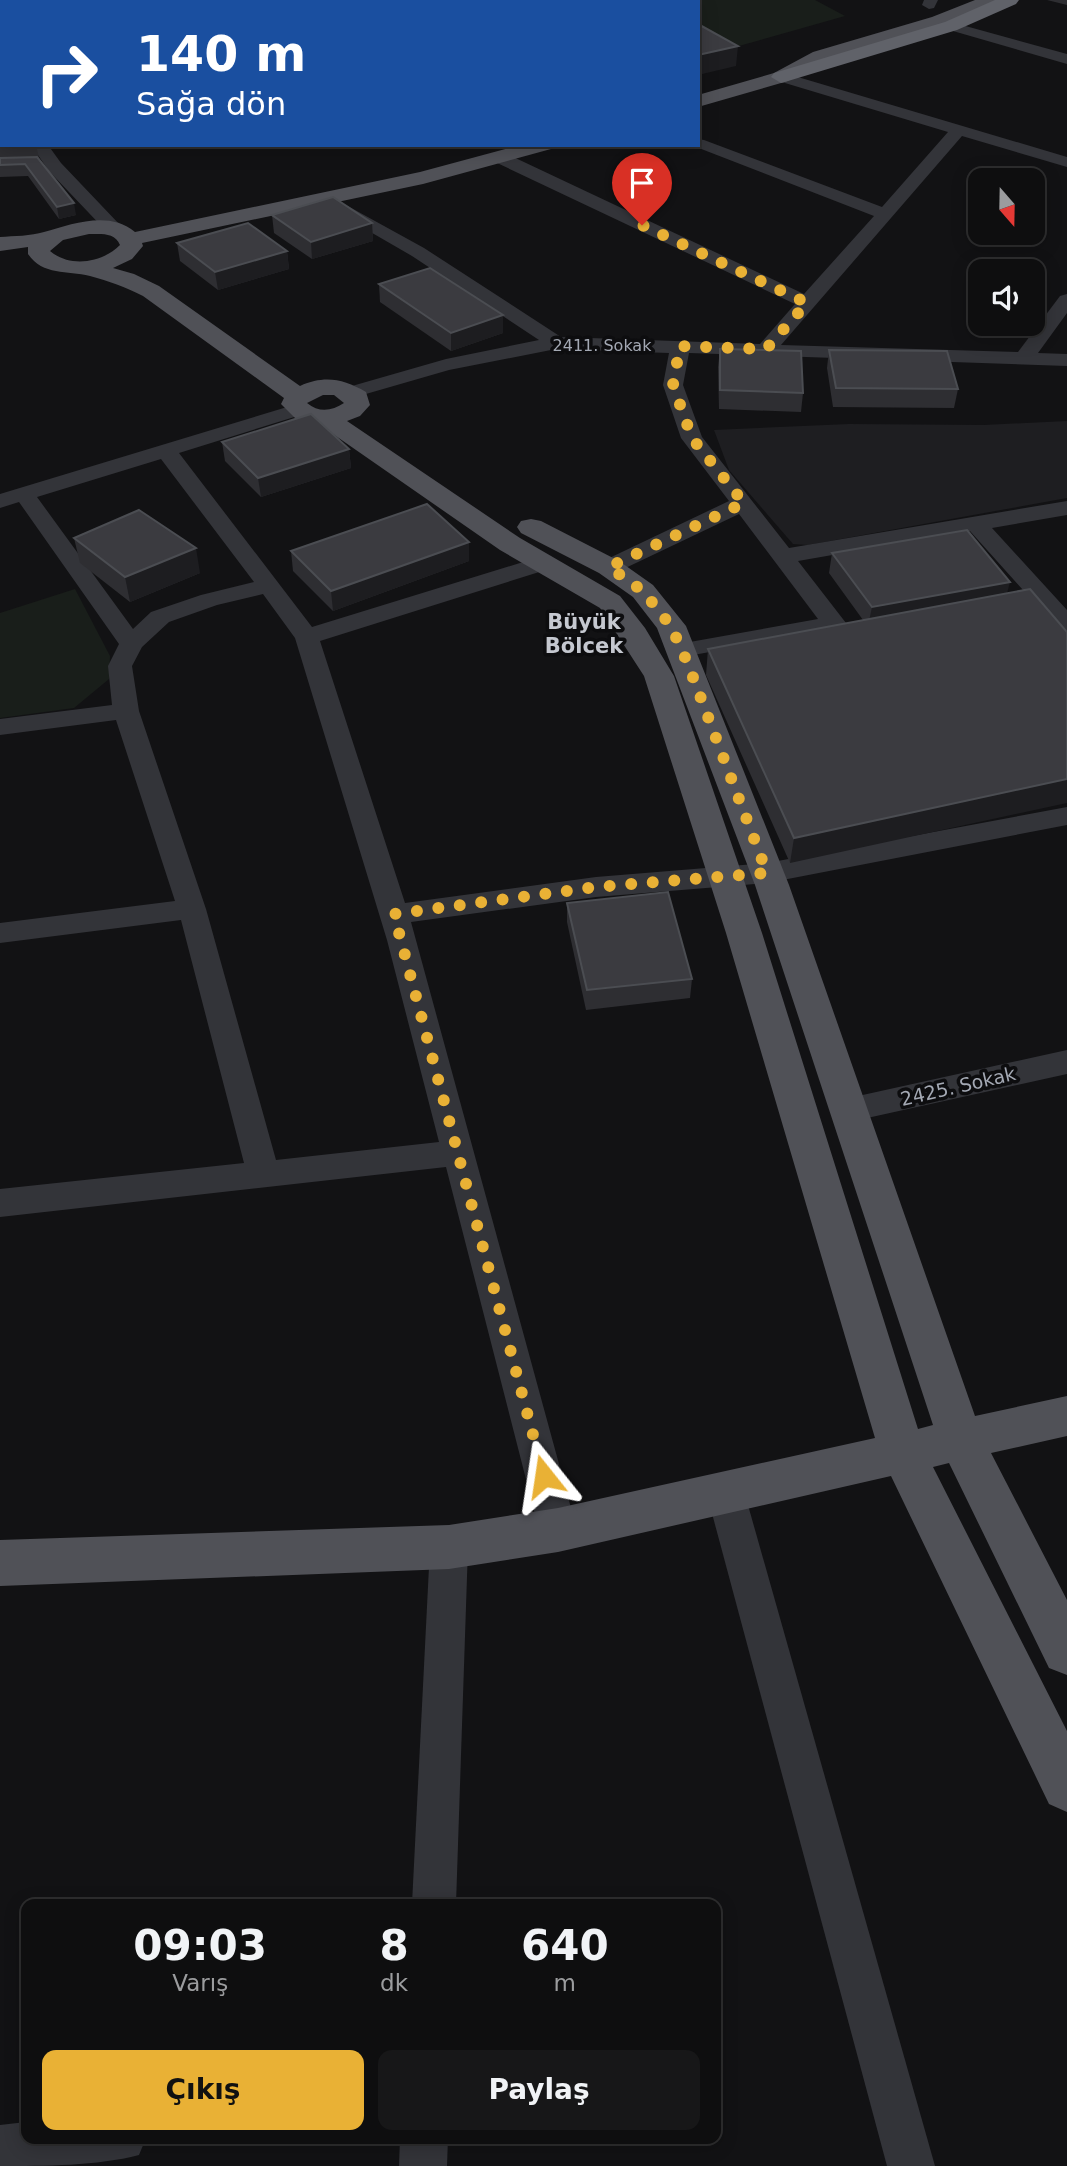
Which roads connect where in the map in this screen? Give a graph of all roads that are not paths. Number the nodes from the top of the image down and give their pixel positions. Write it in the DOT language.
graph roads {
  1 [pos="969,0"];
  2 [pos="989,0"];
  3 [pos="1010,0"];
  4 [pos="934,2"];
  5 [pos="951,26"];
  6 [pos="811,41"];
  7 [pos="1067,59"];
  8 [pos="772,69"];
  9 [pos="700,90"];
  10 [pos="700,100"];
  11 [pos="959,130"];
  12 [pos="700,145"];
  13 [pos="40,147"];
  14 [pos="529,147"];
  15 [pos="500,151"];
  16 [pos="1067,162"];
  17 [pos="27,167"];
  18 [pos="55,167"];
  19 [pos="327,199"];
  20 [pos="886,214"];
  21 [pos="123,241"];
  22 [pos="0,244"];
  23 [pos="46,249"];
  24 [pos="0,260"];
  25 [pos="81,267"];
  26 [pos="1067,300"];
  27 [pos="807,303"];
  28 [pos="556,343"];
  29 [pos="680,346"];
  30 [pos="766,349"];
  31 [pos="1024,358"];
  32 [pos="1067,360"];
  33 [pos="324,402"];
  34 [pos="165,449"];
  35 [pos="23,493"];
  36 [pos="0,501"];
  37 [pos="744,503"];
  38 [pos="1067,508"];
  39 [pos="977,525"];
  40 [pos="785,556"];
  41 [pos="544,563"];
  42 [pos="609,567"];
  43 [pos="268,586"];
  44 [pos="1067,624"];
  45 [pos="307,637"];
  46 [pos="131,644"];
  47 [pos="682,650"];
  48 [pos="126,711"];
  49 [pos="0,727"];
  50 [pos="1067,816"];
  51 [pos="767,873"];
  52 [pos="725,876"];
  53 [pos="192,909"];
  54 [pos="394,914"];
  55 [pos="0,933"];
  56 [pos="1067,1062"];
  57 [pos="849,1110"];
  58 [pos="458,1153"];
  59 [pos="263,1174"];
  60 [pos="0,1203"];
  61 [pos="1067,1416"];
  62 [pos="960,1439"];
  63 [pos="902,1452"];
  64 [pos="725,1492"];
  65 [pos="558,1530"];
  66 [pos="449,1547"];
  67 [pos="0,1563"];
  68 [pos="1067,1651"];
  69 [pos="1067,1786"];
  70 [pos="434,1899"];
  71 [pos="55,2144"];
  72 [pos="424,2144"];
  73 [pos="0,2149"];
  74 [pos="423,2166"];
  75 [pos="911,2166"];
  1 -- 8 [label="main road"];
  2 -- 8 [label="main road"];
  3 -- 5 [label="highway"];
  4 -- 6 [label="highway"];
  5 -- 7 [label="street"];
  5 -- 8 [label="highway"];
  8 -- 9 [label="main road"];
  8 -- 10 [label="main road"];
  8 -- 11 [label="street"];
  11 -- 16 [label="street"];
  11 -- 20 [label="street"];
  12 -- 20 [label="street"];
  13 -- 18 [label="street"];
  14 -- 15 [label="main road"];
  15 -- 19 [label="main road"];
  15 -- 21 [label="main road"];
  15 -- 27 [label="street"];
  17 -- 18 [label="street"];
  18 -- 21 [label="street"];
  19 -- 21 [label="main road"];
  19 -- 28 [label="street"];
  20 -- 27 [label="street"];
  21 -- 23 [label="main road"];
  21 -- 25 [label="main road"];
  21 -- 33 [label="main road"];
  22 -- 23 [label="main road"];
  23 -- 24 [label="main road"];
  23 -- 25 [label="main road"];
  25 -- 33 [label="main road"];
  26 -- 31 [label="street"];
  27 -- 30 [label="street"];
  28 -- 29 [label="street, 2411. Sokak"];
  28 -- 33 [label="street, 2411. Sokak"];
  29 -- 30 [label="street, 2411. Sokak"];
  29 -- 37 [label="street"];
  30 -- 31 [label="street, 2411. Sokak"];
  31 -- 32 [label="street, 2411. Sokak"];
  33 -- 34 [label="street, 2411. Sokak"];
  33 -- 41 [label="main road"];
  33 -- 42 [label="main road"];
  34 -- 35 [label="street, 2411. Sokak"];
  34 -- 43 [label="street"];
  35 -- 36 [label="street, 2411. Sokak"];
  35 -- 46 [label="street"];
  37 -- 40 [label="street"];
  37 -- 42 [label="street"];
  38 -- 39 [label="street"];
  39 -- 40 [label="street"];
  39 -- 44 [label="street"];
  40 -- 47 [label="street"];
  41 -- 45 [label="street"];
  41 -- 52 [label="main road"];
  42 -- 47 [label="main road"];
  43 -- 45 [label="street"];
  43 -- 46 [label="street"];
  45 -- 54 [label="street"];
  46 -- 48 [label="street"];
  47 -- 51 [label="main road"];
  48 -- 49 [label="street"];
  48 -- 53 [label="street"];
  50 -- 51 [label="street"];
  51 -- 52 [label="street"];
  51 -- 57 [label="main road"];
  52 -- 54 [label="street"];
  52 -- 63 [label="main road"];
  53 -- 55 [label="street"];
  53 -- 59 [label="street"];
  54 -- 58 [label="street"];
  56 -- 57 [label="street, 2425. Sokak"];
  57 -- 62 [label="main road"];
  58 -- 59 [label="street"];
  58 -- 65 [label="street"];
  59 -- 60 [label="street"];
  61 -- 62 [label="main road"];
  62 -- 63 [label="main road"];
  62 -- 68 [label="main road"];
  63 -- 64 [label="main road"];
  63 -- 69 [label="main road"];
  64 -- 65 [label="main road"];
  64 -- 75 [label="street"];
  65 -- 66 [label="main road"];
  66 -- 67 [label="main road"];
  66 -- 70 [label="street"];
  71 -- 73 [label="street"];
  72 -- 74 [label="street"];
}
